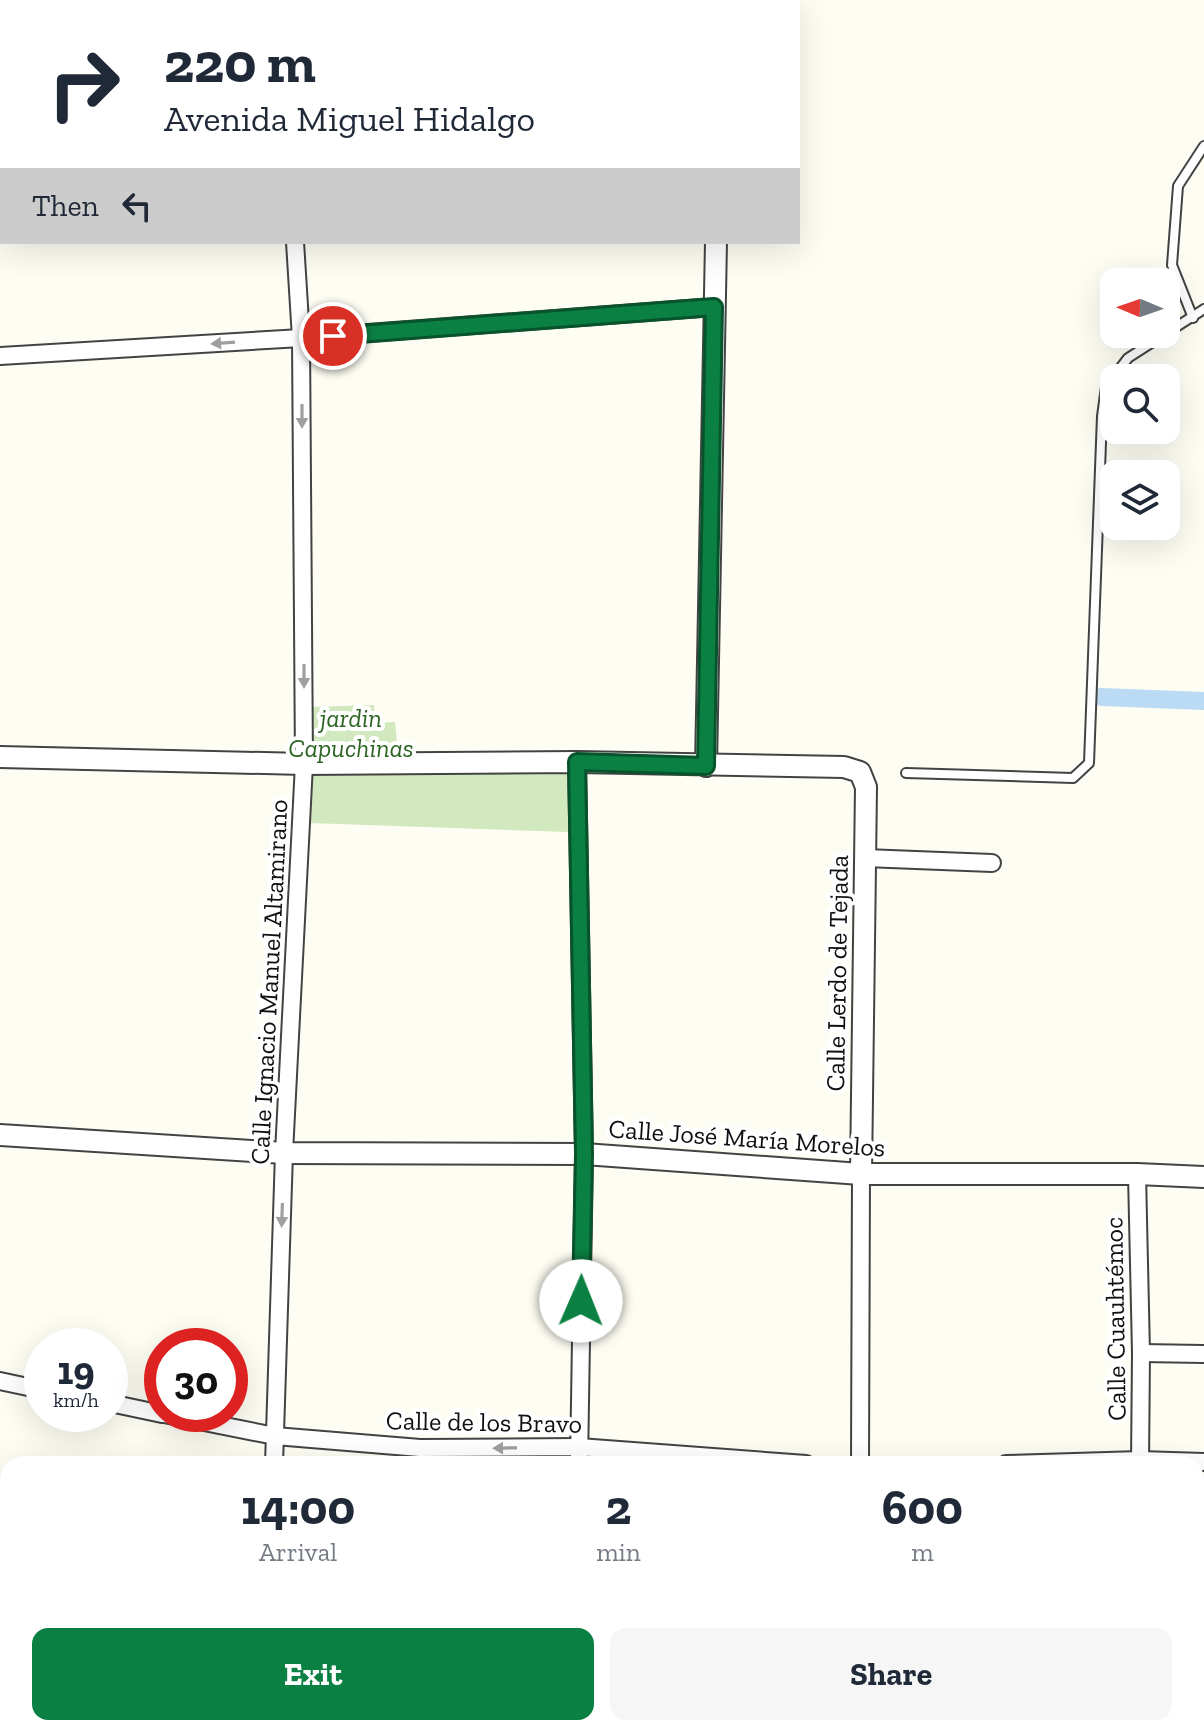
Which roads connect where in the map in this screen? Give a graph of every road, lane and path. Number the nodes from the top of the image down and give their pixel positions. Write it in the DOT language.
graph roads {
  1 [pos="1204,146"];
  2 [pos="295,244"];
  3 [pos="716,244"];
  4 [pos="714,307"];
  5 [pos="1204,309"];
  6 [pos="1193,318"];
  7 [pos="301,338"];
  8 [pos="0,356"];
  9 [pos="0,757"];
  10 [pos="577,762"];
  11 [pos="304,764"];
  12 [pos="706,766"];
  13 [pos="906,773"];
  14 [pos="865,858"];
  15 [pos="992,863"];
  16 [pos="0,1135"];
  17 [pos="284,1153"];
  18 [pos="584,1154"];
  19 [pos="861,1174"];
  20 [pos="1137,1174"];
  21 [pos="1204,1177"];
  22 [pos="1141,1353"];
  23 [pos="1204,1354"];
  24 [pos="0,1381"];
  25 [pos="24,1386"];
  26 [pos="248,1431"];
  27 [pos="275,1436"];
  28 [pos="274,1456"];
  29 [pos="579,1456"];
  30 [pos="860,1456"];
  31 [pos="1140,1456"];
  1 -- 6 [label="lane"];
  2 -- 7 [label="street, Calle Ignacio Manuel Altamirano"];
  3 -- 4 [label="street"];
  4 -- 7 [label="street"];
  4 -- 12 [label="street"];
  5 -- 6 [label="lane"];
  6 -- 13 [label="lane"];
  7 -- 8 [label="street, one-way"];
  7 -- 11 [label="street, Calle Ignacio Manuel Altamirano, one-way"];
  9 -- 11 [label="street"];
  10 -- 11 [label="street"];
  10 -- 12 [label="street"];
  10 -- 18 [label="street"];
  11 -- 17 [label="street, Calle Ignacio Manuel Altamirano"];
  12 -- 14 [label="street, Calle Lerdo de Tejada"];
  14 -- 15 [label="street"];
  14 -- 19 [label="street, Calle Lerdo de Tejada"];
  16 -- 17 [label="street, Calle José María Morelos"];
  17 -- 18 [label="street, Calle José María Morelos"];
  17 -- 27 [label="street, Calle Ignacio Manuel Altamirano, one-way"];
  18 -- 19 [label="street, Calle José María Morelos"];
  18 -- 29 [label="street"];
  19 -- 20 [label="street, Calle José María Morelos"];
  19 -- 30 [label="street, Calle Lerdo de Tejada"];
  20 -- 21 [label="street, Calle José María Morelos"];
  20 -- 22 [label="street, Calle Cuauhtémoc"];
  22 -- 23 [label="street"];
  22 -- 31 [label="street, Calle Cuauhtémoc"];
  24 -- 25 [label="street"];
  26 -- 27 [label="street, Calle de los Bravo"];
  27 -- 28 [label="street, Calle Ignacio Manuel Altamirano"];
  29 -- 27 [label="street, Calle de los Bravo, one-way"];
}
